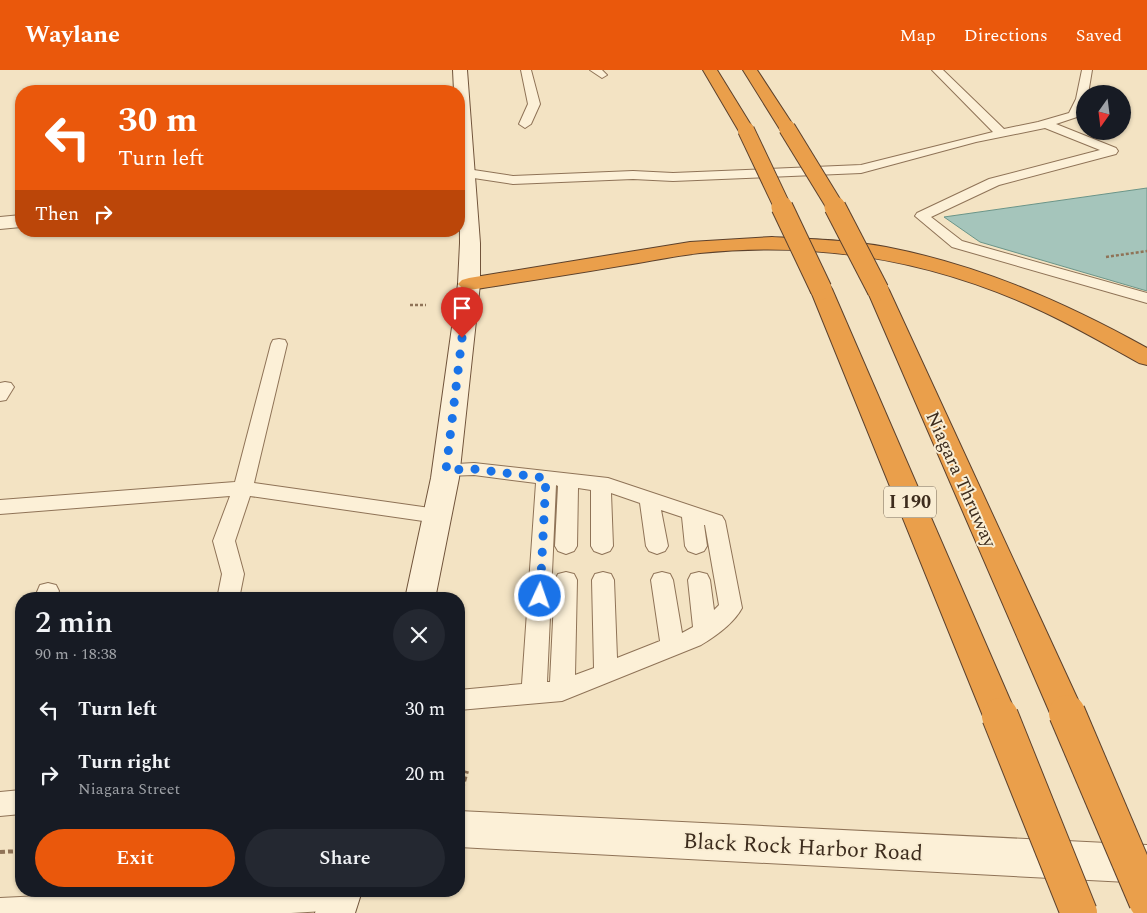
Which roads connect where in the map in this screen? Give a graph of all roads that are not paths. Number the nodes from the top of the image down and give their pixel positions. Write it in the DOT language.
graph roads {
  1 [pos="460,70"];
  2 [pos="526,70"];
  3 [pos="710,70"];
  4 [pos="750,70"];
  5 [pos="937,70"];
  6 [pos="1087,70"];
  7 [pos="460,85"];
  8 [pos="525,124"];
  9 [pos="1046,124"];
  10 [pos="1001,133"];
  11 [pos="465,174"];
  12 [pos="465,193"];
  13 [pos="15,222"];
  14 [pos="0,223"];
  15 [pos="469,284"];
  16 [pos="1147,298"];
  17 [pos="279,344"];
  18 [pos="1147,358"];
  19 [pos="446,470"];
  20 [pos="557,479"];
  21 [pos="601,484"];
  22 [pos="243,488"];
  23 [pos="650,499"];
  24 [pos="0,507"];
  25 [pos="692,514"];
  26 [pos="438,516"];
  27 [pos="566,546"];
  28 [pos="602,546"];
  29 [pos="658,546"];
  30 [pos="696,546"];
  31 [pos="566,580"];
  32 [pos="603,580"];
  33 [pos="662,580"];
  34 [pos="699,580"];
  35 [pos="229,592"];
  36 [pos="422,592"];
  37 [pos="705,631"];
  38 [pos="672,645"];
  39 [pos="606,673"];
  40 [pos="562,691"];
  41 [pos="534,694"];
  42 [pos="465,700"];
  43 [pos="15,803"];
  44 [pos="0,804"];
  45 [pos="465,828"];
  46 [pos="1147,864"];
  47 [pos="339,900"];
  48 [pos="1147,901"];
  49 [pos="0,913"];
  50 [pos="1079,913"];
  1 -- 7 [label="main road"];
  2 -- 8 [label="lane"];
  3 -- 50 [label="highway, I 190, bridge"];
  4 -- 48 [label="highway, Niagara Thruway / I 190, bridge"];
  5 -- 10 [label="lane"];
  6 -- 9 [label="lane"];
  9 -- 10 [label="lane"];
  9 -- 16 [label="lane"];
  10 -- 11 [label="lane"];
  12 -- 15 [label="main road"];
  13 -- 14 [label="main road"];
  15 -- 18 [label="highway"];
  15 -- 19 [label="main road"];
  17 -- 22 [label="lane"];
  19 -- 20 [label="lane"];
  19 -- 26 [label="main road"];
  20 -- 21 [label="lane"];
  20 -- 27 [label="lane"];
  20 -- 41 [label="lane"];
  21 -- 23 [label="lane"];
  21 -- 28 [label="lane"];
  22 -- 24 [label="lane"];
  22 -- 26 [label="lane"];
  22 -- 35 [label="lane"];
  23 -- 25 [label="lane"];
  23 -- 29 [label="lane"];
  25 -- 30 [label="lane"];
  25 -- 37 [label="lane"];
  26 -- 36 [label="main road"];
  31 -- 40 [label="lane"];
  32 -- 39 [label="lane"];
  33 -- 38 [label="lane"];
  34 -- 37 [label="lane"];
  37 -- 38 [label="lane"];
  38 -- 39 [label="lane"];
  39 -- 40 [label="lane"];
  40 -- 41 [label="lane"];
  41 -- 42 [label="lane"];
  43 -- 44 [label="lane"];
  45 -- 46 [label="main road, Black Rock Harbor Road"];
  47 -- 49 [label="lane"];
}
